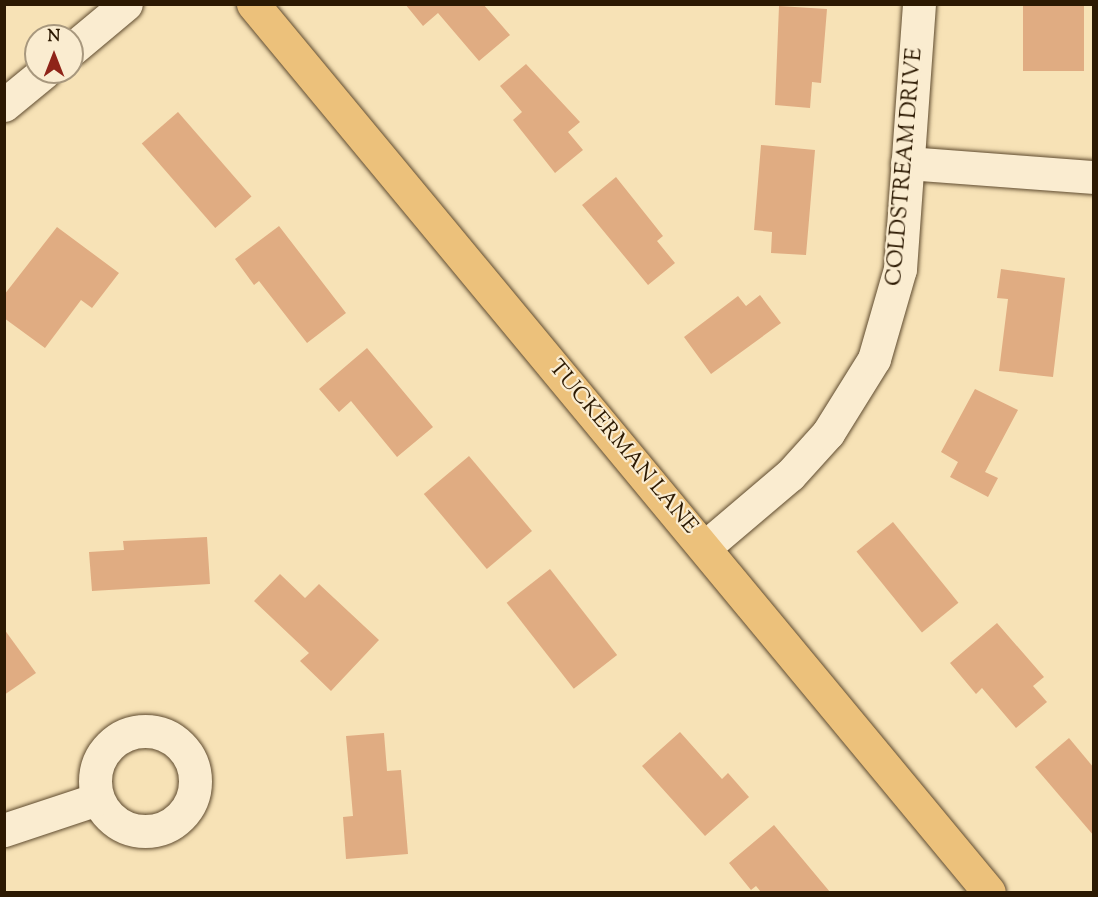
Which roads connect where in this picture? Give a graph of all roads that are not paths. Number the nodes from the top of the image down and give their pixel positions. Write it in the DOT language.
graph roads {
  1 [pos="126,4"];
  2 [pos="253,4"];
  3 [pos="919,4"];
  4 [pos="84,39"];
  5 [pos="29,84"];
  6 [pos="4,105"];
  7 [pos="907,163"];
  8 [pos="1094,177"];
  9 [pos="705,547"];
  10 [pos="97,799"];
  11 [pos="4,830"];
  12 [pos="989,892"];
  1 -- 4 [label="street"];
  2 -- 9 [label="main road, TUCKERMAN LANE"];
  3 -- 7 [label="street, COLDSTREAM DRIVE"];
  5 -- 6 [label="street"];
  7 -- 8 [label="street"];
  7 -- 9 [label="street, COLDSTREAM DRIVE"];
  9 -- 12 [label="main road, TUCKERMAN LANE"];
  10 -- 11 [label="street"];
}
